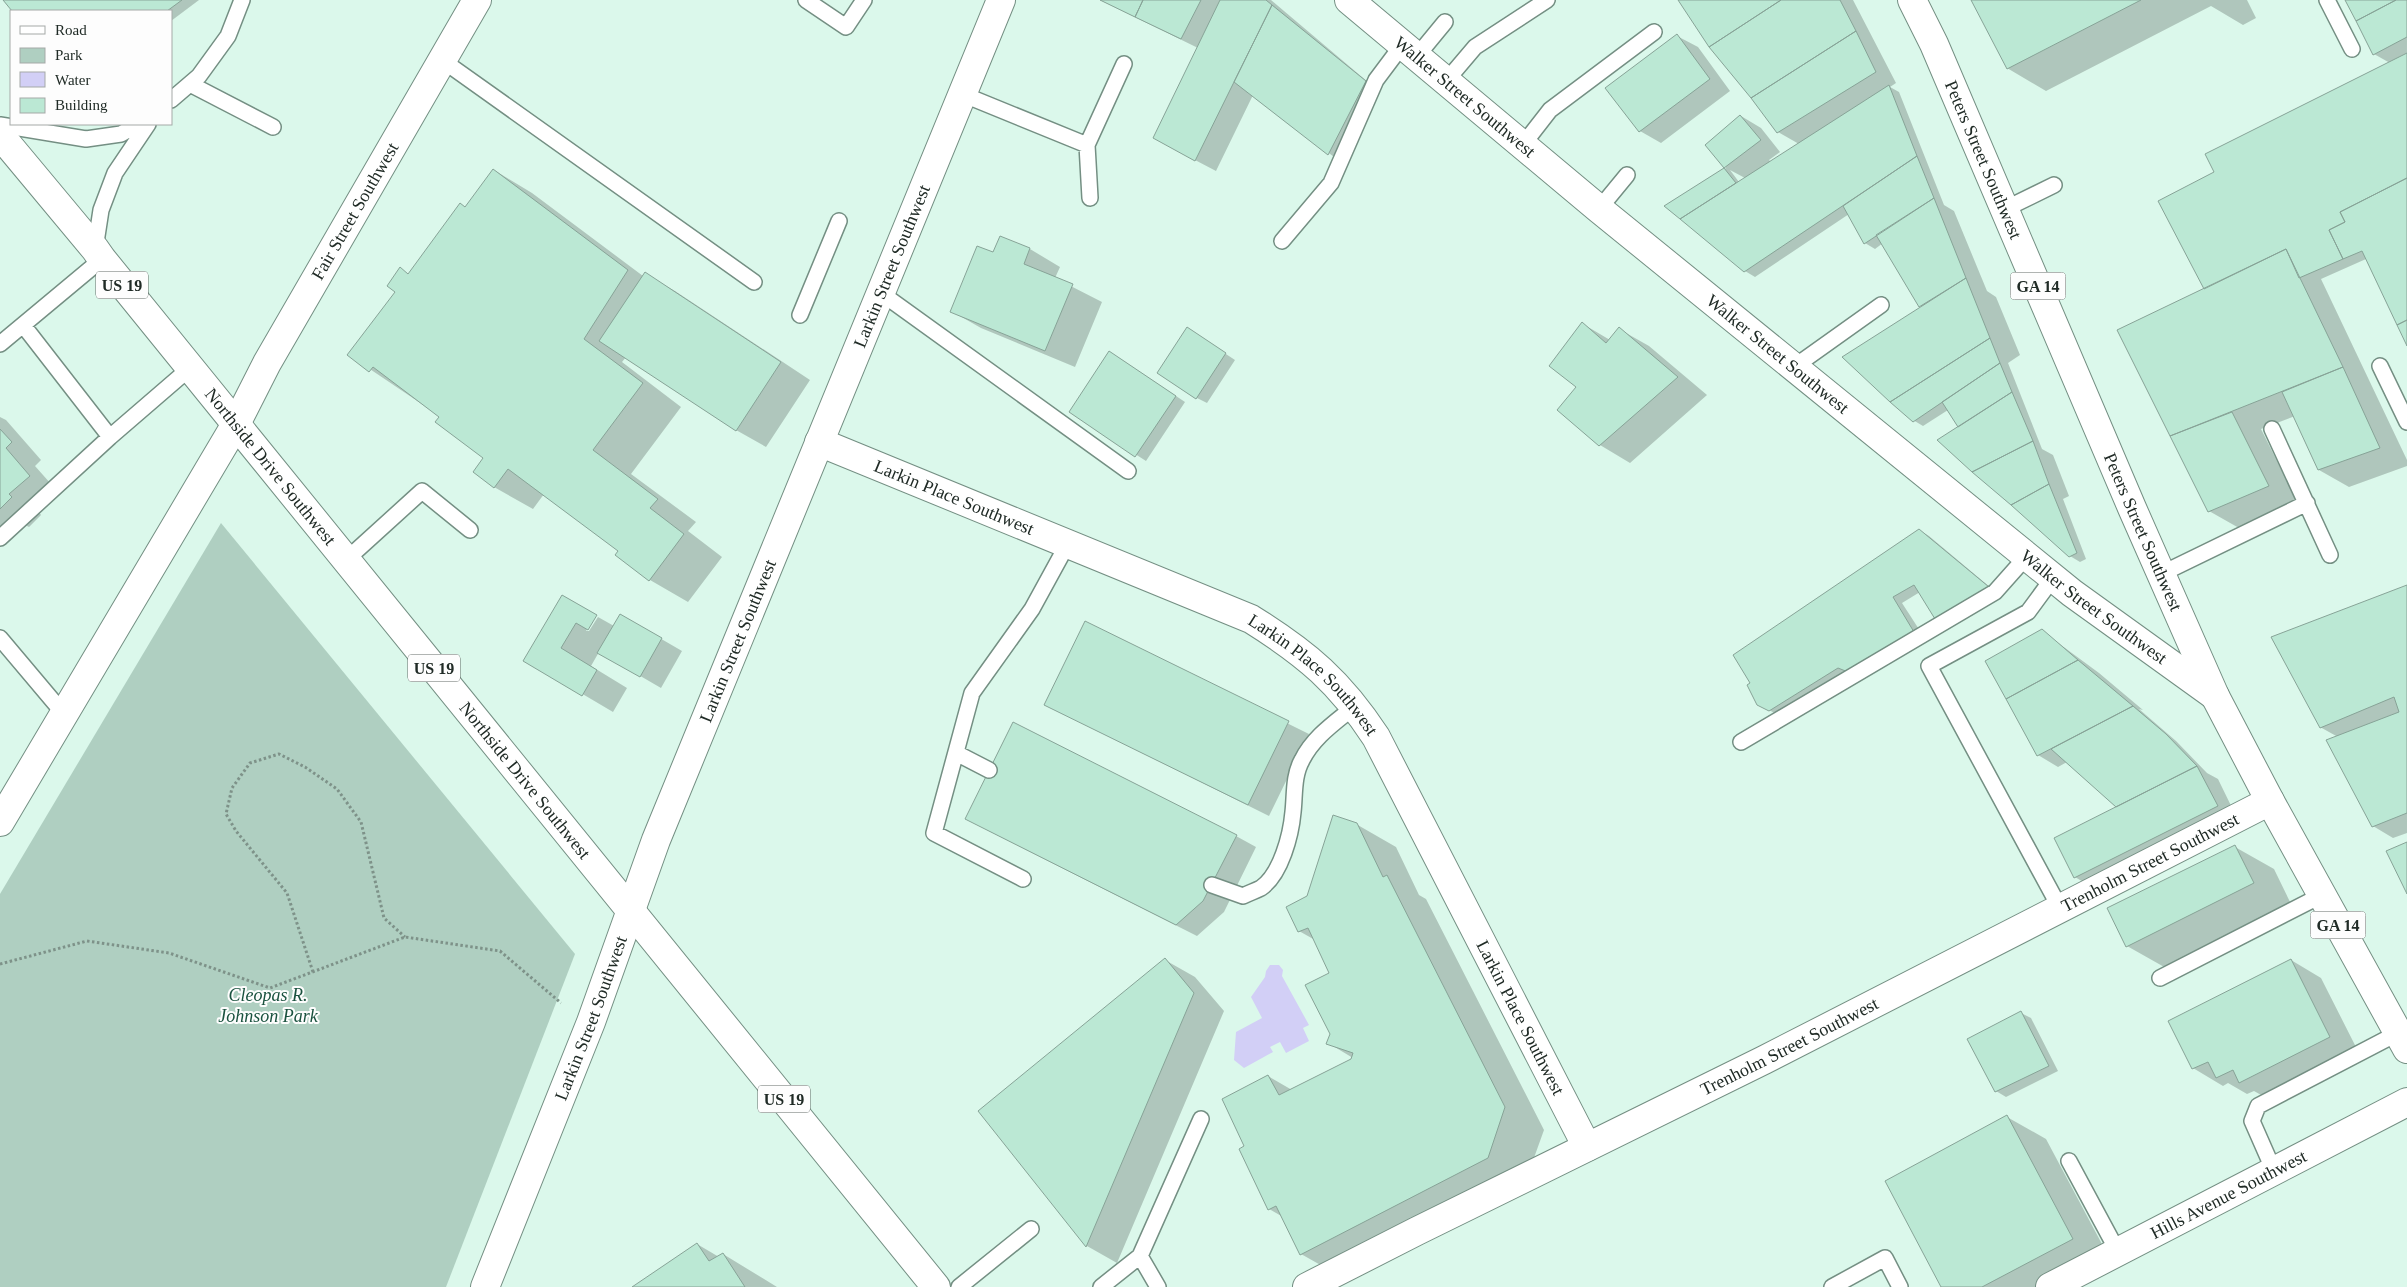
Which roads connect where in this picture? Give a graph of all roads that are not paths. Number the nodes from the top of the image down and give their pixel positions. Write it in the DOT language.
graph roads {
  1 [pos="242,0"];
  2 [pos="806,0"];
  3 [pos="864,0"];
  4 [pos="1001,0"];
  5 [pos="1349,0"];
  6 [pos="1547,0"];
  7 [pos="1912,0"];
  8 [pos="2327,0"];
  9 [pos="475,1"];
  10 [pos="1445,22"];
  11 [pos="1654,32"];
  12 [pos="2352,49"];
  13 [pos="1410,50"];
  14 [pos="442,60"];
  15 [pos="1124,64"];
  16 [pos="1446,80"];
  17 [pos="190,84"];
  18 [pos="962,94"];
  19 [pos="172,99"];
  20 [pos="0,125"];
  21 [pos="136,125"];
  22 [pos="147,125"];
  23 [pos="274,127"];
  24 [pos="0,136"];
  25 [pos="1087,145"];
  26 [pos="1522,146"];
  27 [pos="1628,176"];
  28 [pos="2054,185"];
  29 [pos="1090,198"];
  30 [pos="1599,209"];
  31 [pos="2005,209"];
  32 [pos="839,221"];
  33 [pos="1282,241"];
  34 [pos="98,254"];
  35 [pos="754,282"];
  36 [pos="881,293"];
  37 [pos="1882,305"];
  38 [pos="800,315"];
  39 [pos="23,325"];
  40 [pos="0,344"];
  41 [pos="2380,366"];
  42 [pos="1794,367"];
  43 [pos="190,368"];
  44 [pos="2407,422"];
  45 [pos="236,424"];
  46 [pos="2272,429"];
  47 [pos="110,437"];
  48 [pos="819,442"];
  49 [pos="1128,471"];
  50 [pos="2307,503"];
  51 [pos="470,530"];
  52 [pos="0,538"];
  53 [pos="1067,544"];
  54 [pos="2330,555"];
  55 [pos="2027,556"];
  56 [pos="346,560"];
  57 [pos="2161,574"];
  58 [pos="2053,578"];
  59 [pos="0,638"];
  60 [pos="2215,696"];
  61 [pos="1355,706"];
  62 [pos="64,714"];
  63 [pos="1741,742"];
  64 [pos="956,753"];
  65 [pos="989,770"];
  66 [pos="2270,801"];
  67 [pos="0,822"];
  68 [pos="1023,879"];
  69 [pos="1212,885"];
  70 [pos="2322,895"];
  71 [pos="2060,908"];
  72 [pos="632,911"];
  73 [pos="2160,978"];
  74 [pos="2403,1041"];
  75 [pos="2407,1102"];
  76 [pos="1201,1119"];
  77 [pos="1587,1147"];
  78 [pos="2069,1161"];
  79 [pos="2274,1171"];
  80 [pos="1031,1229"];
  81 [pos="2118,1252"];
  82 [pos="1140,1256"];
  83 [pos="485,1287"];
  84 [pos="936,1287"];
  85 [pos="959,1287"];
  86 [pos="1101,1287"];
  87 [pos="1158,1287"];
  88 [pos="1307,1287"];
  89 [pos="1832,1287"];
  90 [pos="1900,1287"];
  91 [pos="2050,1287"];
  1 -- 17 [label="lane"];
  2 -- 3 [label="lane"];
  4 -- 18 [label="street, Larkin Street Southwest"];
  5 -- 13 [label="street, Walker Street Southwest"];
  6 -- 16 [label="lane"];
  7 -- 31 [label="street, Peters Street Southwest / GA 14"];
  8 -- 12 [label="lane"];
  9 -- 14 [label="street, Fair Street Southwest"];
  10 -- 13 [label="lane"];
  11 -- 26 [label="lane"];
  13 -- 16 [label="street, Walker Street Southwest"];
  13 -- 33 [label="lane"];
  14 -- 35 [label="lane"];
  14 -- 45 [label="street, Fair Street Southwest"];
  15 -- 25 [label="lane"];
  16 -- 26 [label="street, Walker Street Southwest"];
  17 -- 19 [label="lane"];
  17 -- 23 [label="lane"];
  18 -- 25 [label="lane"];
  18 -- 36 [label="street, Larkin Street Southwest"];
  20 -- 21 [label="lane"];
  22 -- 34 [label="lane"];
  24 -- 34 [label="street, Northside Drive Southwest / US 19"];
  25 -- 29 [label="lane"];
  26 -- 30 [label="street, Walker Street Southwest"];
  27 -- 30 [label="lane"];
  28 -- 31 [label="lane"];
  30 -- 42 [label="street, Walker Street Southwest"];
  31 -- 57 [label="street, Peters Street Southwest / GA 14"];
  32 -- 38 [label="lane"];
  34 -- 39 [label="lane"];
  34 -- 43 [label="street, Northside Drive Southwest / US 19"];
  36 -- 48 [label="street, Larkin Street Southwest"];
  36 -- 49 [label="lane"];
  37 -- 42 [label="lane"];
  39 -- 40 [label="lane"];
  39 -- 47 [label="lane"];
  41 -- 44 [label="lane"];
  42 -- 55 [label="street, Walker Street Southwest"];
  43 -- 45 [label="street, Northside Drive Southwest / US 19"];
  43 -- 47 [label="lane"];
  45 -- 56 [label="street, Northside Drive Southwest / US 19"];
  45 -- 62 [label="street, Fair Street Southwest"];
  46 -- 50 [label="lane"];
  47 -- 52 [label="lane"];
  48 -- 53 [label="street, Larkin Place Southwest"];
  48 -- 72 [label="street, Larkin Street Southwest"];
  50 -- 54 [label="lane"];
  50 -- 57 [label="lane"];
  51 -- 56 [label="lane"];
  53 -- 61 [label="street, Larkin Place Southwest"];
  53 -- 64 [label="lane"];
  55 -- 58 [label="street, Walker Street Southwest"];
  55 -- 63 [label="lane"];
  56 -- 72 [label="street, Northside Drive Southwest / US 19"];
  57 -- 60 [label="street, Peters Street Southwest / GA 14"];
  58 -- 60 [label="street, Walker Street Southwest"];
  58 -- 71 [label="lane"];
  59 -- 62 [label="lane"];
  60 -- 66 [label="street, Peters Street Southwest / GA 14"];
  61 -- 69 [label="lane"];
  61 -- 77 [label="street, Larkin Place Southwest"];
  62 -- 67 [label="street, Fair Street Southwest"];
  64 -- 65 [label="lane"];
  64 -- 68 [label="lane"];
  66 -- 70 [label="street, Peters Street Southwest / GA 14"];
  66 -- 71 [label="street, Trenholm Street Southwest"];
  70 -- 73 [label="lane"];
  70 -- 74 [label="street, Peters Street Southwest / GA 14"];
  71 -- 77 [label="street, Trenholm Street Southwest"];
  72 -- 83 [label="street, Larkin Street Southwest"];
  72 -- 84 [label="street, Northside Drive Southwest / US 19"];
  74 -- 79 [label="lane"];
  75 -- 79 [label="street, Hills Avenue Southwest"];
  76 -- 82 [label="lane"];
  77 -- 88 [label="street, Trenholm Street Southwest"];
  78 -- 81 [label="lane"];
  79 -- 81 [label="street, Hills Avenue Southwest"];
  80 -- 85 [label="lane"];
  81 -- 91 [label="street, Hills Avenue Southwest"];
  82 -- 86 [label="lane"];
  82 -- 87 [label="lane"];
  89 -- 90 [label="lane"];
}
